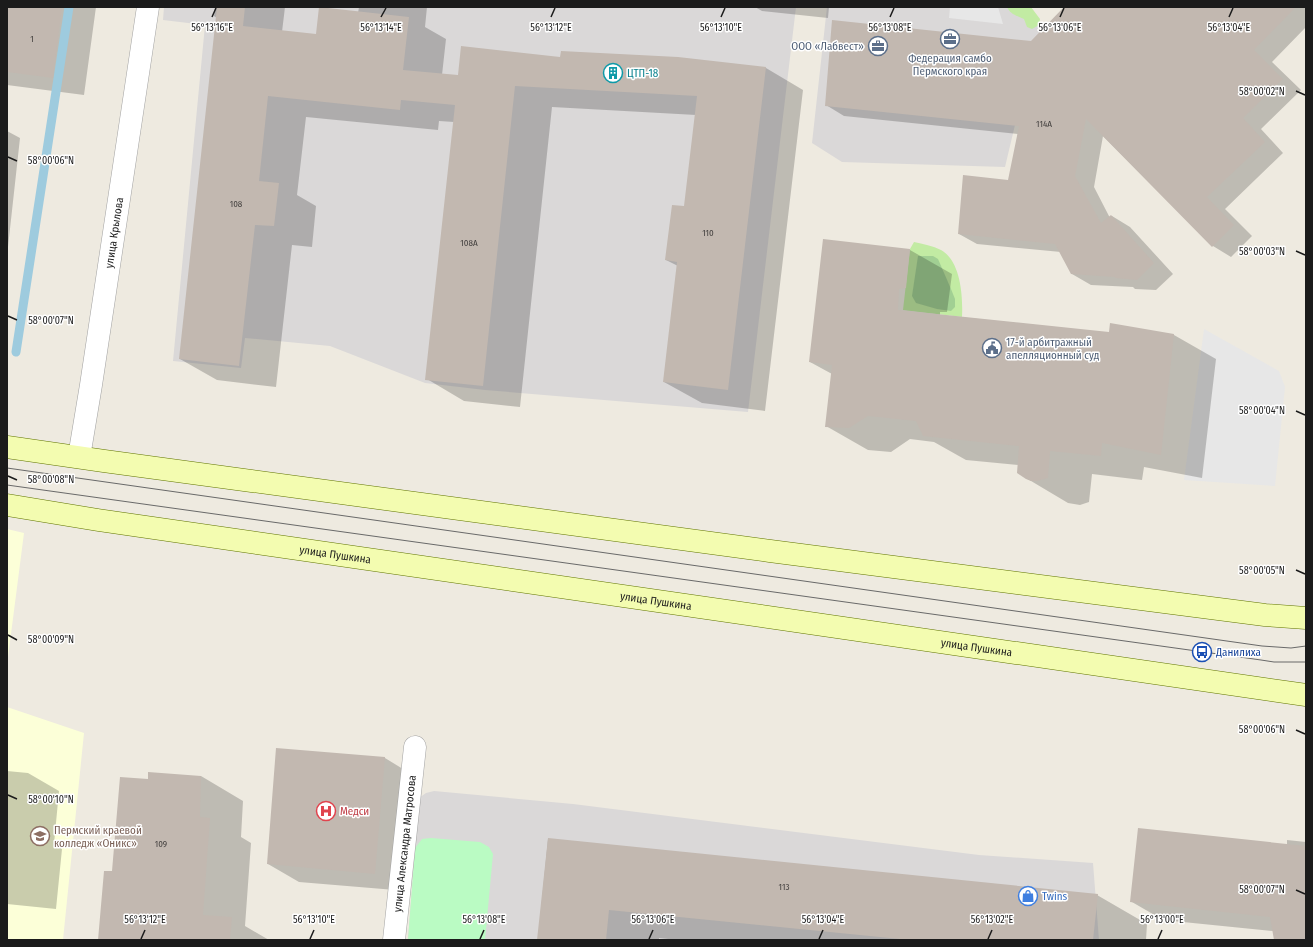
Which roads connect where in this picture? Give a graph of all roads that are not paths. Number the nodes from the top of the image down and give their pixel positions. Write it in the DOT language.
graph roads {
  1 [pos="148,7"];
  2 [pos="7,447"];
  3 [pos="79,457"];
  4 [pos="7,505"];
  5 [pos="1306,618"];
  6 [pos="1306,695"];
  7 [pos="415,747"];
  8 [pos="394,940"];
  1 -- 3 [label="street, улица Крылова"];
  2 -- 3 [label="main road"];
  3 -- 5 [label="main road"];
  4 -- 6 [label="main road, улица Пушкина"];
  7 -- 8 [label="street, улица Александра Матросова"];
}
